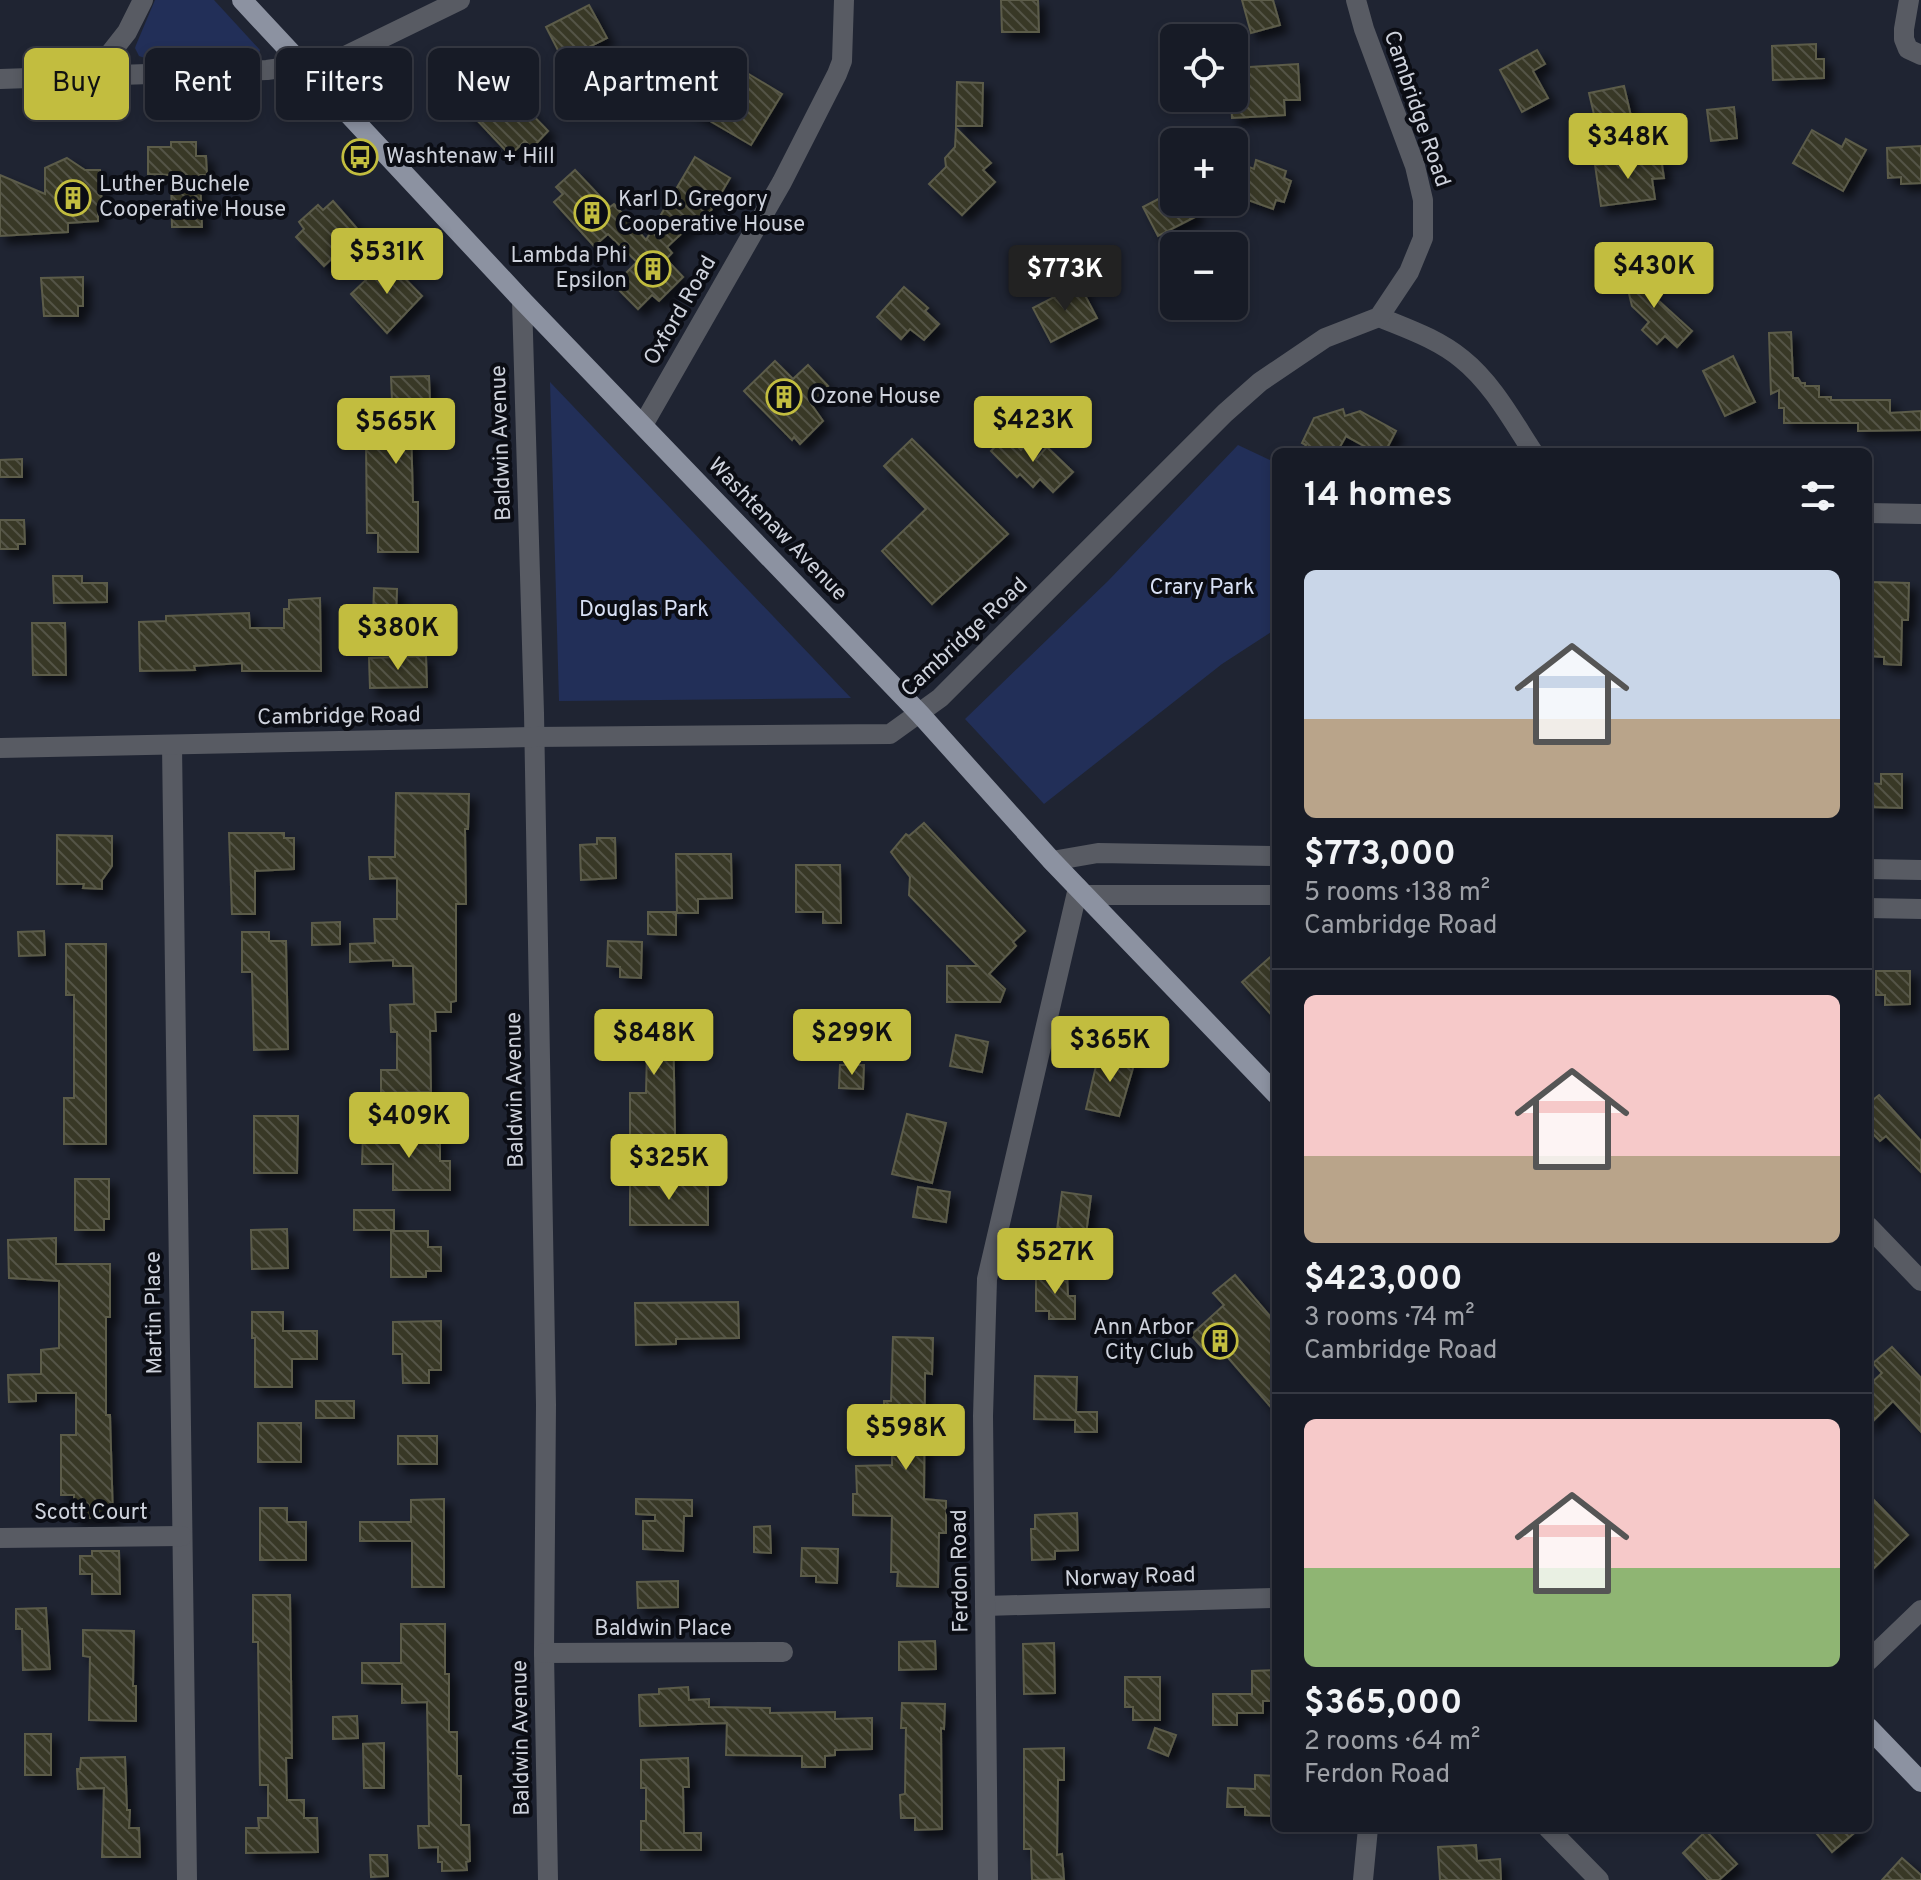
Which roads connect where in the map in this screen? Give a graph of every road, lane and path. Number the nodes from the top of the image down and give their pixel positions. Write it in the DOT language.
graph roads {
  1 [pos="143,0"];
  2 [pos="242,0"];
  3 [pos="460,0"];
  4 [pos="844,0"];
  5 [pos="1356,0"];
  6 [pos="1909,0"];
  7 [pos="114,48"];
  8 [pos="286,48"];
  9 [pos="362,48"];
  10 [pos="1919,55"];
  11 [pos="276,69"];
  12 [pos="129,73"];
  13 [pos="24,78"];
  14 [pos="0,79"];
  15 [pos="354,120"];
  16 [pos="522,300"];
  17 [pos="1379,317"];
  18 [pos="643,425"];
  19 [pos="1530,448"];
  20 [pos="1872,513"];
  21 [pos="1921,514"];
  22 [pos="920,714"];
  23 [pos="533,737"];
  24 [pos="172,745"];
  25 [pos="0,748"];
  26 [pos="1272,856"];
  27 [pos="1052,861"];
  28 [pos="1872,869"];
  29 [pos="1921,870"];
  30 [pos="1081,891"];
  31 [pos="1272,895"];
  32 [pos="1872,908"];
  33 [pos="1921,909"];
  34 [pos="1272,1090"];
  35 [pos="1872,1230"];
  36 [pos="1921,1281"];
  37 [pos="182,1536"];
  38 [pos="0,1538"];
  39 [pos="1272,1598"];
  40 [pos="985,1606"];
  41 [pos="1921,1610"];
  42 [pos="783,1652"];
  43 [pos="544,1653"];
  44 [pos="1872,1657"];
  45 [pos="1872,1731"];
  46 [pos="1921,1782"];
  47 [pos="1368,1832"];
  48 [pos="1552,1832"];
  49 [pos="187,1880"];
  50 [pos="548,1880"];
  51 [pos="988,1880"];
  52 [pos="1363,1880"];
  53 [pos="1599,1880"];
  1 -- 7 [label="street"];
  2 -- 8 [label="main road, Washtenaw Avenue"];
  3 -- 9 [label="street"];
  4 -- 18 [label="street, Oxford Road"];
  5 -- 17 [label="street, Cambridge Road"];
  6 -- 10 [label="street"];
  11 -- 12 [label="street"];
  13 -- 14 [label="street"];
  15 -- 16 [label="main road, Washtenaw Avenue"];
  16 -- 18 [label="main road, Washtenaw Avenue"];
  16 -- 23 [label="street, Baldwin Avenue"];
  17 -- 19 [label="street"];
  17 -- 22 [label="street, Cambridge Road"];
  18 -- 22 [label="main road, Washtenaw Avenue"];
  20 -- 21 [label="street"];
  22 -- 23 [label="street, Cambridge Road"];
  22 -- 27 [label="main road, Washtenaw Avenue"];
  23 -- 24 [label="street, Cambridge Road"];
  23 -- 43 [label="street, Baldwin Avenue"];
  24 -- 25 [label="street, Cambridge Road"];
  24 -- 37 [label="street, Martin Place"];
  26 -- 27 [label="street"];
  27 -- 30 [label="main road, Washtenaw Avenue"];
  28 -- 29 [label="street"];
  30 -- 31 [label="street"];
  30 -- 34 [label="main road, Washtenaw Avenue"];
  30 -- 40 [label="street, Ferdon Road"];
  32 -- 33 [label="street"];
  35 -- 36 [label="street"];
  37 -- 38 [label="street, Scott Court"];
  37 -- 49 [label="street, Martin Place"];
  39 -- 40 [label="street, Norway Road"];
  40 -- 51 [label="street, Ferdon Road"];
  41 -- 44 [label="street"];
  42 -- 43 [label="street, Baldwin Place"];
  43 -- 50 [label="street, Baldwin Avenue"];
  45 -- 46 [label="main road"];
  47 -- 52 [label="street"];
  48 -- 53 [label="street"];
}
